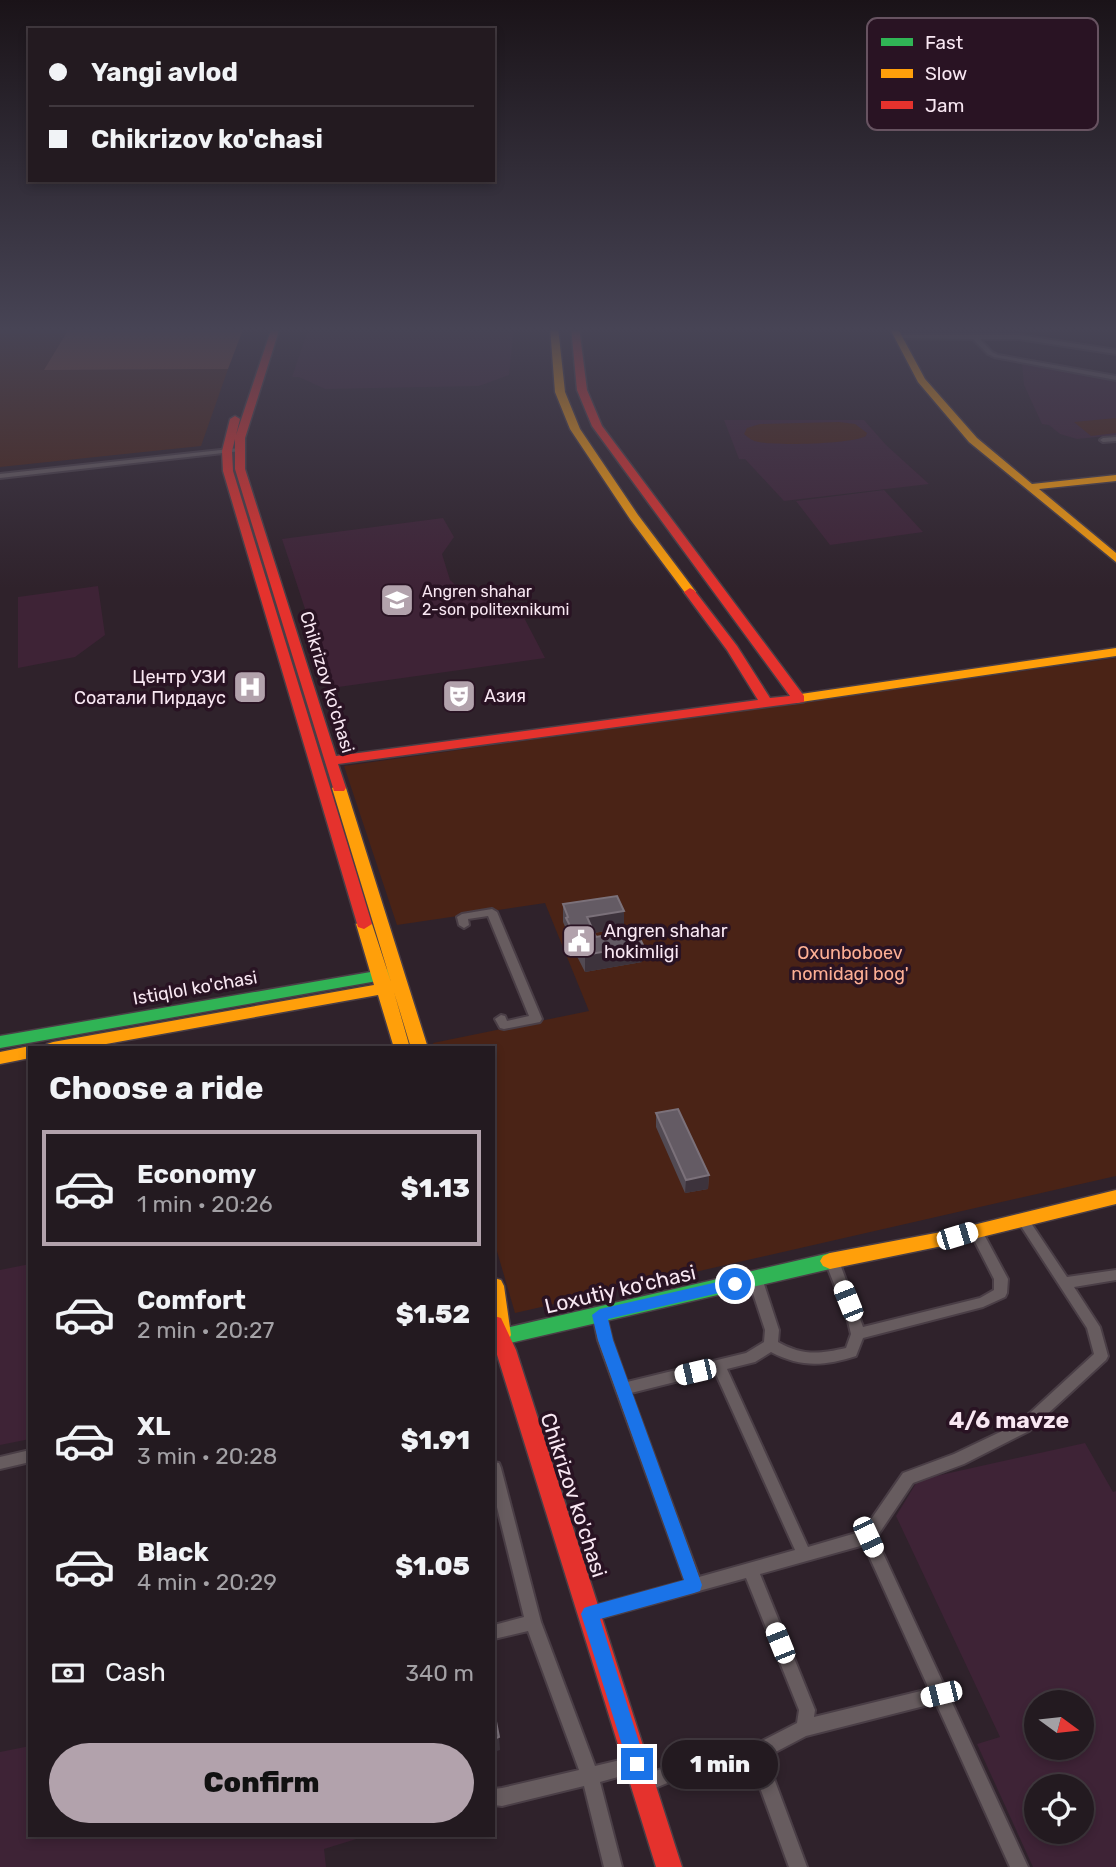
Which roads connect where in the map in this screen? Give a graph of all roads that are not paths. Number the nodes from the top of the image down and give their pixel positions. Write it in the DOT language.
graph roads {
  1 [pos="243,414"];
  2 [pos="248,414"];
  3 [pos="569,414"];
  4 [pos="592,414"];
  5 [pos="951,414"];
  6 [pos="1116,439"];
  7 [pos="1103,440"];
  8 [pos="233,451"];
  9 [pos="0,476"];
  10 [pos="1116,478"];
  11 [pos="1030,487"];
  12 [pos="1116,559"];
  13 [pos="1116,652"];
  14 [pos="799,699"];
  15 [pos="766,703"];
  16 [pos="331,761"];
  17 [pos="464,925"];
  18 [pos="387,938"];
  19 [pos="370,941"];
  20 [pos="399,979"];
  21 [pos="382,982"];
  22 [pos="501,1019"];
  23 [pos="0,1042"];
  24 [pos="63,1046"];
  25 [pos="401,1046"];
  26 [pos="419,1046"];
  27 [pos="28,1052"];
  28 [pos="0,1058"];
  29 [pos="1116,1197"];
  30 [pos="1023,1220"];
  31 [pos="975,1230"];
  32 [pos="832,1261"];
  33 [pos="1116,1275"];
  34 [pos="755,1279"];
  35 [pos="1063,1283"];
  36 [pos="495,1300"];
  37 [pos="600,1315"];
  38 [pos="858,1334"];
  39 [pos="498,1341"];
  40 [pos="771,1345"];
  41 [pos="719,1366"];
  42 [pos="623,1389"];
  43 [pos="28,1456"];
  44 [pos="0,1463"];
  45 [pos="495,1472"];
  46 [pos="868,1537"];
  47 [pos="804,1555"];
  48 [pos="750,1569"];
  49 [pos="694,1585"];
  50 [pos="590,1614"];
  51 [pos="533,1622"];
  52 [pos="495,1632"];
  53 [pos="941,1694"];
  54 [pos="804,1728"];
  55 [pos="756,1753"];
  56 [pos="637,1764"];
  57 [pos="590,1776"];
  58 [pos="643,1784"];
  59 [pos="495,1797"];
  60 [pos="613,1867"];
  61 [pos="669,1867"];
  62 [pos="798,1867"];
  63 [pos="1019,1867"];
  1 -- 8 [label="main road, Chikrizov ko'chasi"];
  2 -- 8 [label="main road, Chikrizov ko'chasi"];
  3 -- 15 [label="main road"];
  4 -- 14 [label="main road"];
  5 -- 11 [label="main road"];
  6 -- 7 [label="street"];
  8 -- 9 [label="street"];
  8 -- 16 [label="main road, Chikrizov ko'chasi"];
  8 -- 19 [label="main road, Chikrizov ko'chasi"];
  10 -- 11 [label="main road"];
  11 -- 12 [label="main road"];
  13 -- 14 [label="main road"];
  14 -- 15 [label="main road"];
  15 -- 16 [label="main road"];
  16 -- 18 [label="main road, Chikrizov ko'chasi"];
  17 -- 22 [label="street"];
  18 -- 19 [label="main road"];
  18 -- 20 [label="main road, Chikrizov ko'chasi"];
  19 -- 21 [label="main road, Chikrizov ko'chasi"];
  20 -- 21 [label="main road, Istiqlol ko'chasi"];
  20 -- 26 [label="main road, Chikrizov ko'chasi"];
  21 -- 23 [label="main road, Istiqlol ko'chasi"];
  21 -- 24 [label="main road, Istiqlol ko'chasi"];
  21 -- 25 [label="main road, Chikrizov ko'chasi"];
  27 -- 28 [label="main road"];
  29 -- 30 [label="main road, Loxutiy ko'chasi"];
  30 -- 31 [label="main road, Loxutiy ko'chasi"];
  30 -- 35 [label="street"];
  31 -- 32 [label="main road, Loxutiy ko'chasi"];
  31 -- 38 [label="street"];
  32 -- 34 [label="main road, Loxutiy ko'chasi"];
  32 -- 38 [label="street"];
  33 -- 35 [label="street"];
  34 -- 37 [label="main road, Loxutiy ko'chasi"];
  34 -- 40 [label="street"];
  35 -- 46 [label="street"];
  36 -- 39 [label="main road, Chikrizov ko'chasi"];
  37 -- 39 [label="main road, Loxutiy ko'chasi"];
  37 -- 42 [label="street"];
  38 -- 40 [label="street"];
  39 -- 50 [label="main road, Chikrizov ko'chasi"];
  40 -- 41 [label="street"];
  41 -- 42 [label="street"];
  41 -- 47 [label="street"];
  42 -- 49 [label="street"];
  43 -- 44 [label="street"];
  45 -- 51 [label="street"];
  46 -- 47 [label="street"];
  46 -- 53 [label="street"];
  47 -- 48 [label="street"];
  48 -- 49 [label="street"];
  48 -- 54 [label="street"];
  49 -- 50 [label="street"];
  50 -- 56 [label="main road, Chikrizov ko'chasi"];
  51 -- 52 [label="street"];
  51 -- 57 [label="street"];
  53 -- 54 [label="street"];
  53 -- 63 [label="street"];
  54 -- 55 [label="street"];
  55 -- 58 [label="street"];
  55 -- 62 [label="street"];
  56 -- 57 [label="street"];
  56 -- 58 [label="main road, Chikrizov ko'chasi"];
  57 -- 59 [label="street"];
  57 -- 60 [label="street"];
  58 -- 61 [label="main road, Chikrizov ko'chasi"];
}
